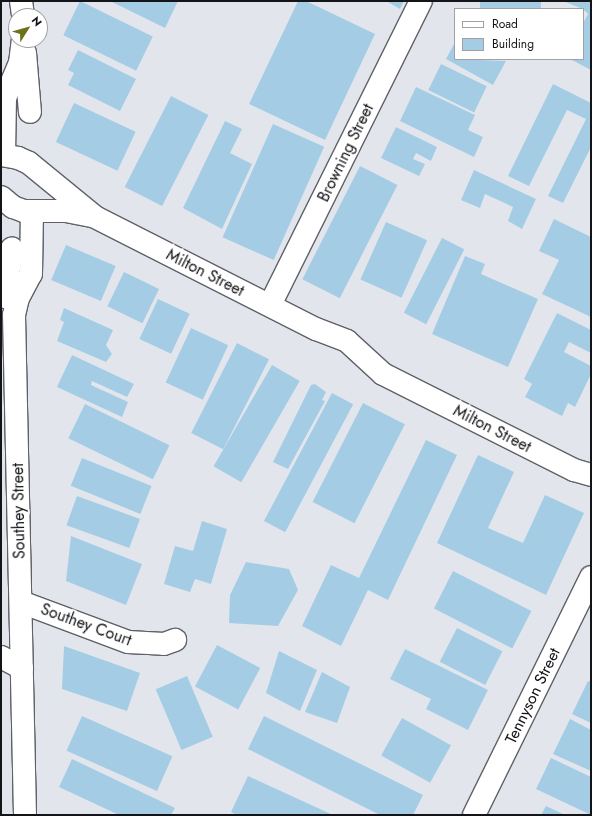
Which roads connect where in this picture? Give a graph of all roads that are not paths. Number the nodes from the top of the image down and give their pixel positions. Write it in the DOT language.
graph roads {
  1 [pos="421,1"];
  2 [pos="22,48"];
  3 [pos="24,48"];
  4 [pos="30,112"];
  5 [pos="2,156"];
  6 [pos="52,182"];
  7 [pos="1,198"];
  8 [pos="32,212"];
  9 [pos="95,217"];
  10 [pos="12,248"];
  11 [pos="8,297"];
  12 [pos="270,305"];
  13 [pos="585,476"];
  14 [pos="591,577"];
  15 [pos="21,602"];
  16 [pos="175,640"];
  17 [pos="1,656"];
  18 [pos="22,668"];
  19 [pos="25,815"];
  20 [pos="474,815"];
  1 -- 12 [label="street, Browning Street"];
  2 -- 5 [label="street"];
  3 -- 4 [label="street"];
  5 -- 6 [label="street, Milton Street"];
  6 -- 8 [label="street"];
  6 -- 9 [label="street, Milton Street"];
  7 -- 8 [label="street, Milton Street"];
  8 -- 9 [label="street, Milton Street"];
  8 -- 11 [label="street, Southey Street"];
  9 -- 12 [label="street, Milton Street"];
  10 -- 11 [label="street"];
  11 -- 15 [label="street, Southey Street"];
  12 -- 13 [label="street, Milton Street"];
  14 -- 20 [label="street, Tennyson Street"];
  15 -- 16 [label="street, Southey Court"];
  15 -- 18 [label="street, Southey Street"];
  17 -- 18 [label="street"];
  18 -- 19 [label="street, Southey Street"];
}
